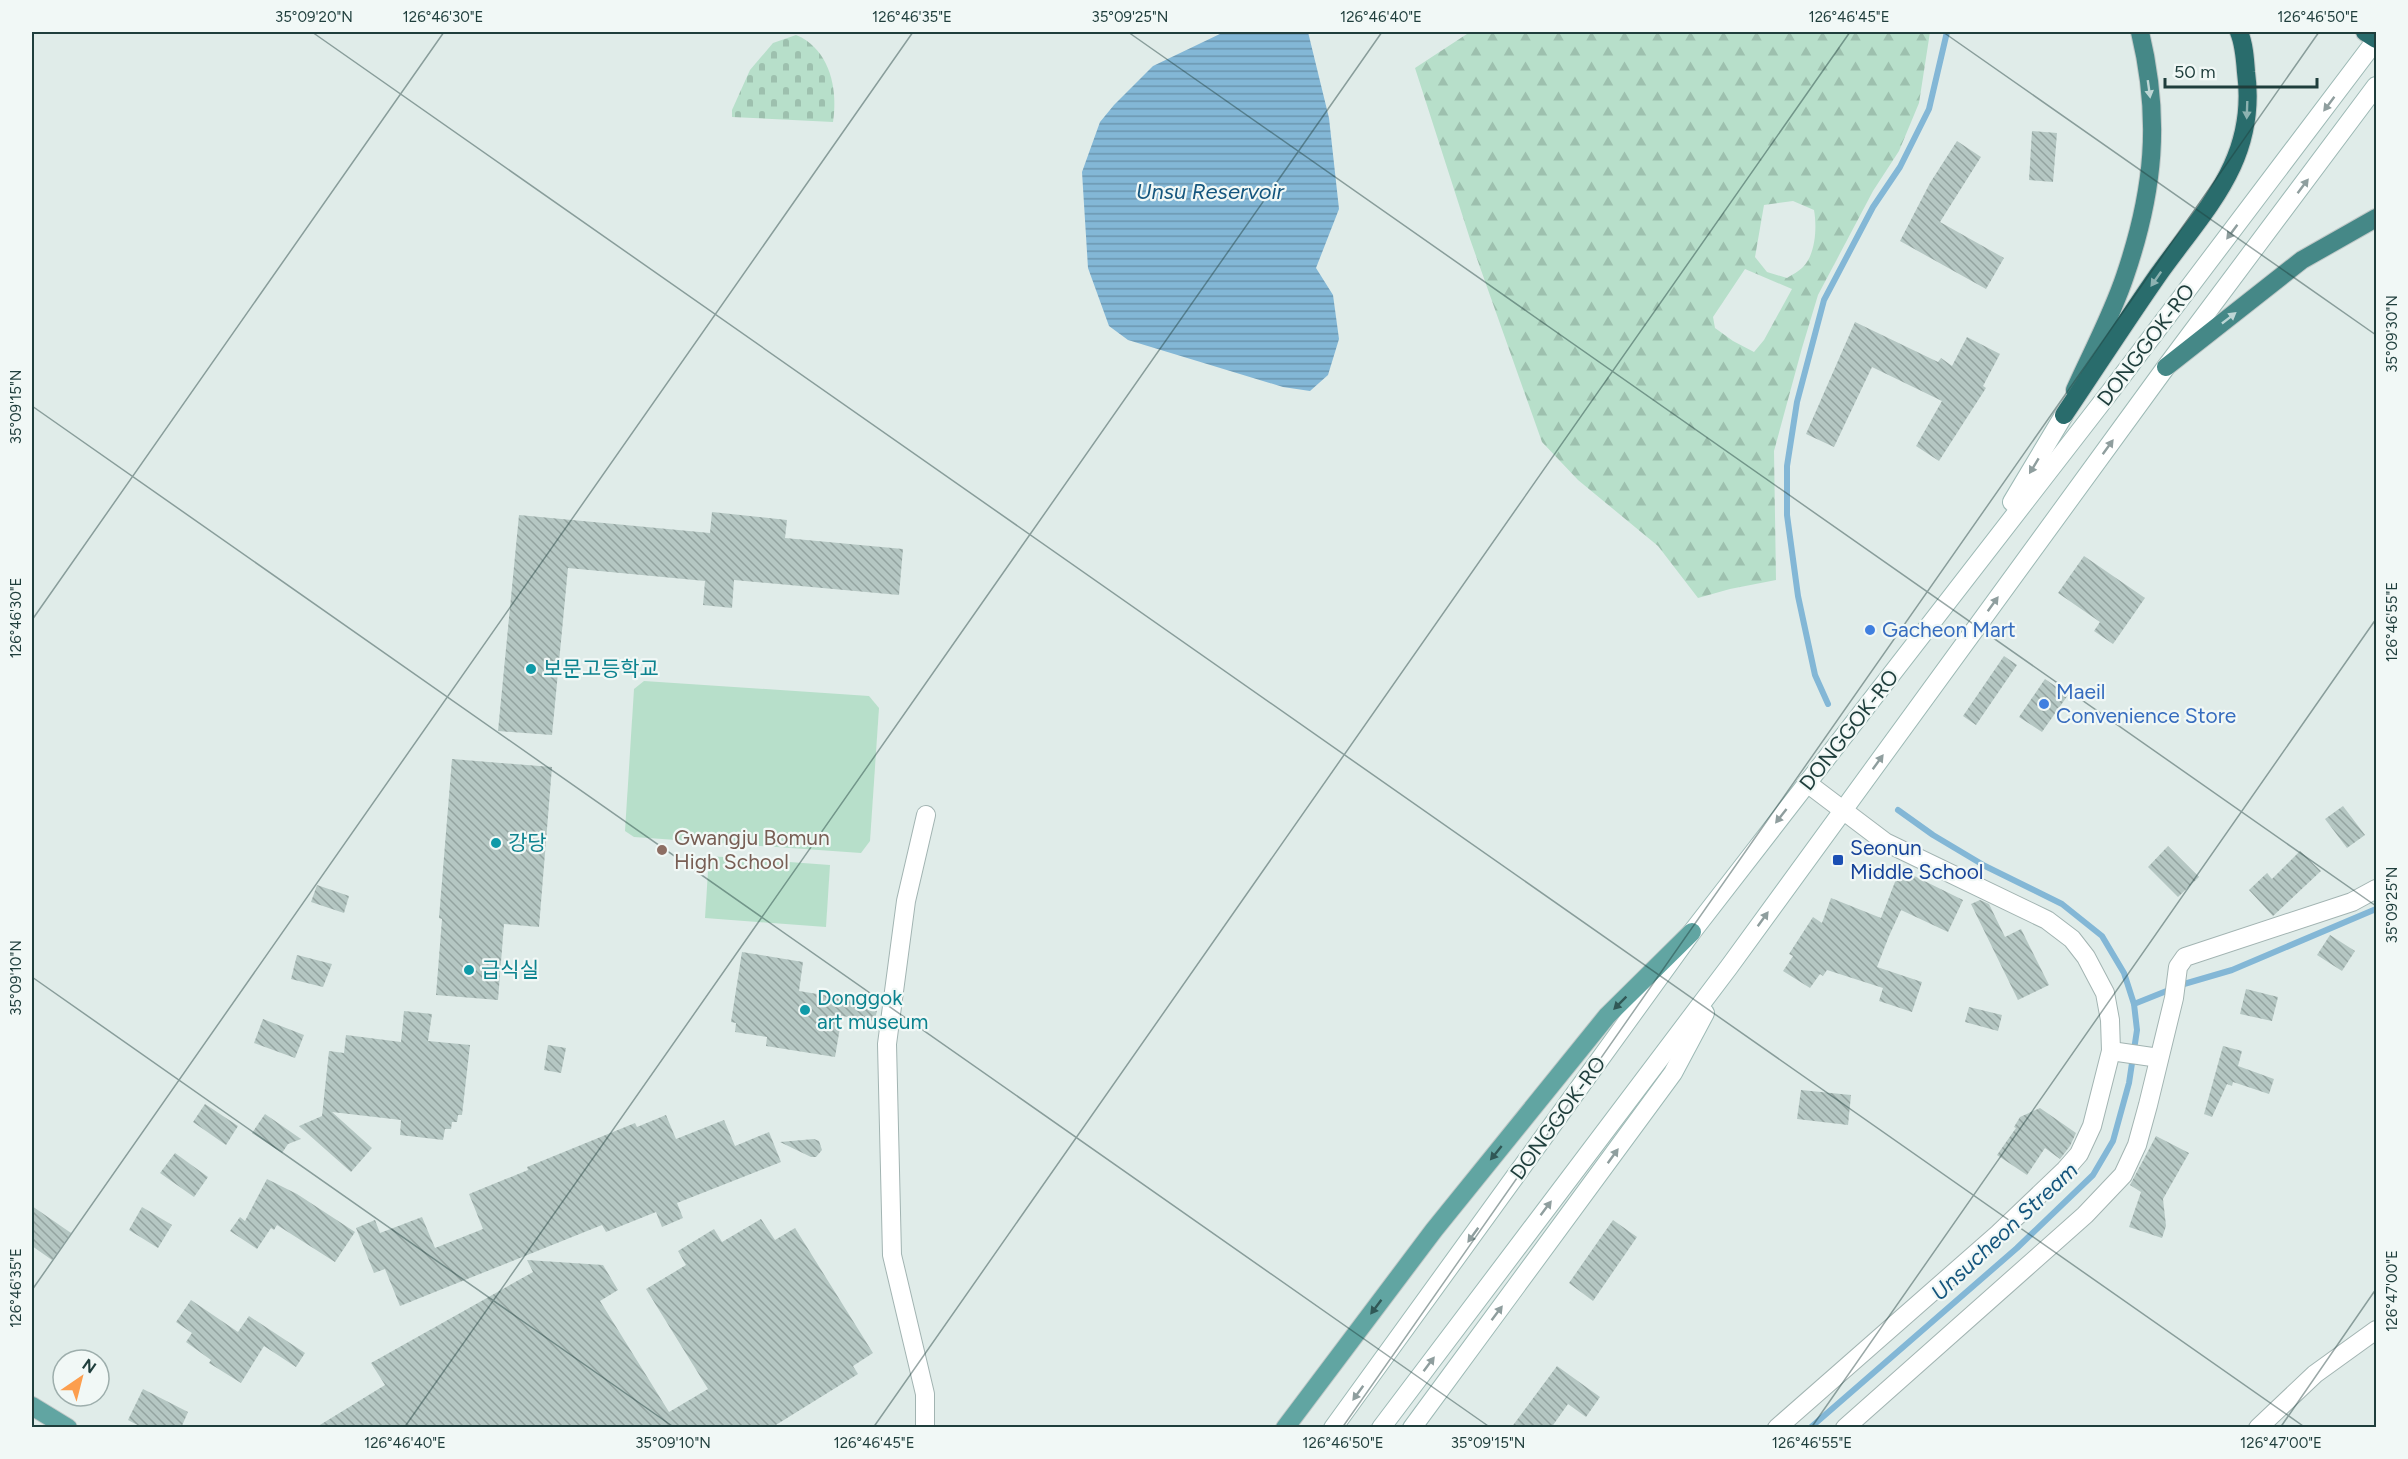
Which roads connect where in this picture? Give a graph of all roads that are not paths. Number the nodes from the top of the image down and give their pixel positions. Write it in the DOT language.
graph roads {
  1 [pos="2140,32"];
  2 [pos="2239,32"];
  3 [pos="2365,32"];
  4 [pos="2376,39"];
  5 [pos="2376,86"];
  6 [pos="2376,218"];
  7 [pos="2166,367"];
  8 [pos="2064,416"];
  9 [pos="1971,571"];
  10 [pos="1807,783"];
  11 [pos="1843,809"];
  12 [pos="926,815"];
  13 [pos="2376,888"];
  14 [pos="1692,932"];
  15 [pos="1729,967"];
  16 [pos="2115,1052"];
  17 [pos="2155,1058"];
  18 [pos="2376,1330"];
  19 [pos="32,1406"];
  20 [pos="68,1428"];
  21 [pos="925,1428"];
  22 [pos="1285,1428"];
  23 [pos="1333,1428"];
  24 [pos="1381,1428"];
  25 [pos="1412,1428"];
  26 [pos="1777,1428"];
  27 [pos="1845,1428"];
  28 [pos="2258,1428"];
  1 -- 8 [label="highway, one-way"];
  2 -- 8 [label="highway, one-way"];
  3 -- 4 [label="highway"];
  4 -- 9 [label="main road, DONGGOK-RO, one-way"];
  7 -- 5 [label="main road, DONGGOK-RO, one-way"];
  7 -- 6 [label="highway, one-way"];
  11 -- 7 [label="main road, DONGGOK-RO, one-way"];
  8 -- 9 [label="main road, one-way"];
  9 -- 10 [label="main road, DONGGOK-RO"];
  10 -- 11 [label="main road"];
  10 -- 14 [label="main road, DONGGOK-RO, one-way"];
  15 -- 11 [label="main road, DONGGOK-RO, one-way"];
  11 -- 16 [label="main road"];
  12 -- 21 [label="main road"];
  13 -- 17 [label="main road"];
  14 -- 22 [label="main road, one-way"];
  14 -- 23 [label="main road, DONGGOK-RO, one-way"];
  24 -- 15 [label="main road, DONGGOK-RO, one-way"];
  25 -- 15 [label="main road, one-way"];
  16 -- 17 [label="main road"];
  16 -- 26 [label="main road"];
  17 -- 27 [label="main road"];
  18 -- 28 [label="main road"];
  19 -- 20 [label="main road"];
}
